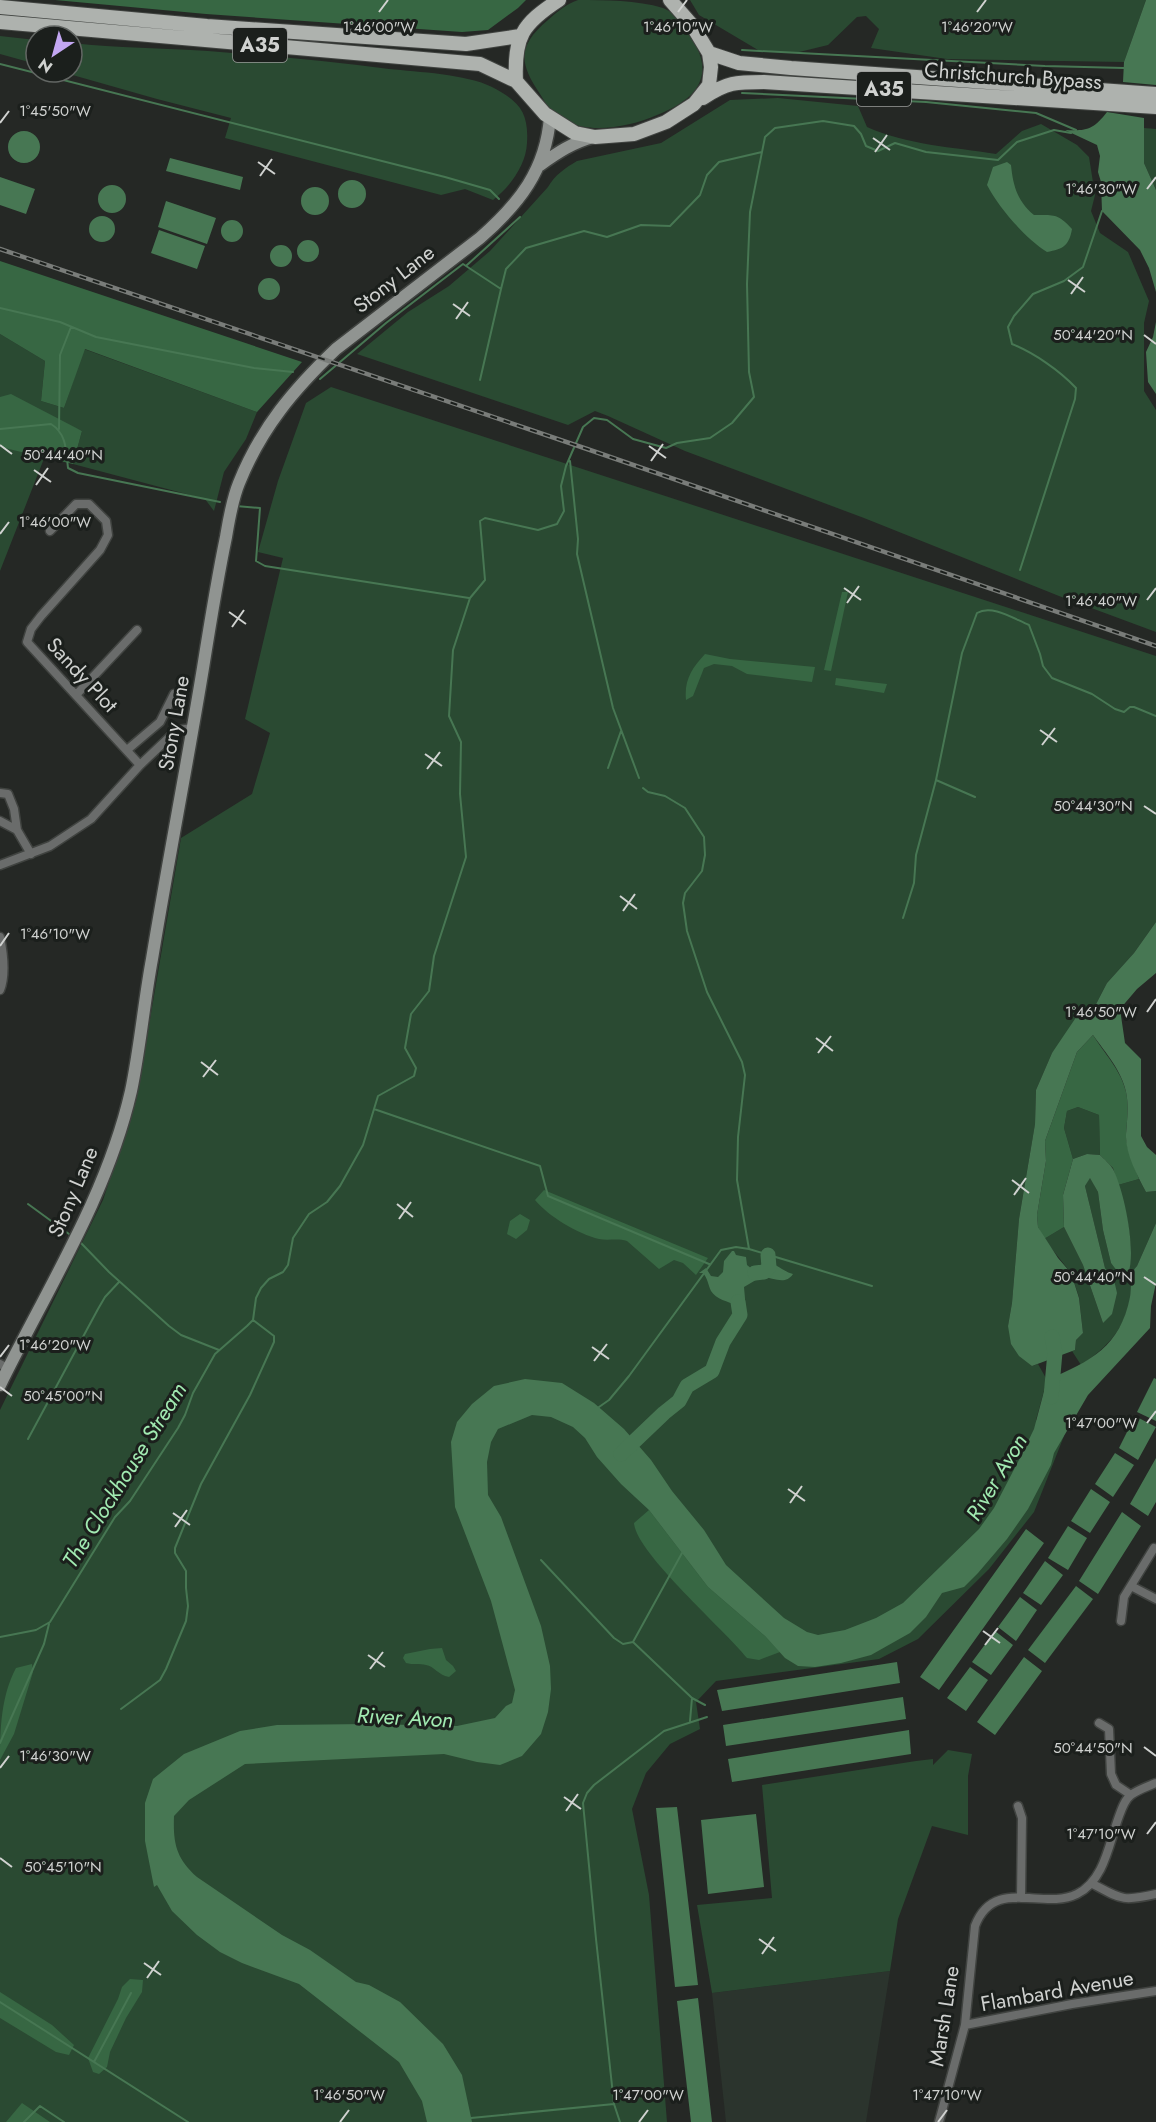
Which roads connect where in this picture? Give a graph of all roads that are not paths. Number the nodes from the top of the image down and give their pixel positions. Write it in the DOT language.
graph roads {
  1 [pos="670,0"];
  2 [pos="553,2"];
  3 [pos="0,6"];
  4 [pos="0,22"];
  5 [pos="520,36"];
  6 [pos="709,53"];
  7 [pos="516,81"];
  8 [pos="1156,94"];
  9 [pos="1080,95"];
  10 [pos="694,104"];
  11 [pos="1156,107"];
  12 [pos="550,117"];
  13 [pos="596,137"];
  14 [pos="540,165"];
  15 [pos="51,531"];
  16 [pos="137,630"];
  17 [pos="76,694"];
  18 [pos="174,694"];
  19 [pos="193,728"];
  20 [pos="127,750"];
  21 [pos="140,765"];
  22 [pos="0,793"];
  23 [pos="0,821"];
  24 [pos="17,830"];
  25 [pos="31,854"];
  26 [pos="0,865"];
  27 [pos="0,937"];
  28 [pos="0,990"];
  29 [pos="4,1366"];
  30 [pos="0,1385"];
  31 [pos="1155,1548"];
  32 [pos="1131,1586"];
  33 [pos="1156,1599"];
  34 [pos="1120,1621"];
  35 [pos="1099,1723"];
  36 [pos="1156,1783"];
  37 [pos="1131,1795"];
  38 [pos="1018,1806"];
  39 [pos="1091,1883"];
  40 [pos="1156,1894"];
  41 [pos="1022,1898"];
  42 [pos="1156,1991"];
  43 [pos="965,2025"];
  44 [pos="939,2122"];
  1 -- 6 [label="main road"];
  2 -- 5 [label="main road"];
  3 -- 5 [label="main road, A35"];
  4 -- 7 [label="main road, A35"];
  5 -- 7 [label="main road"];
  6 -- 9 [label="main road, Christchurch Bypass / A35"];
  6 -- 10 [label="main road"];
  7 -- 12 [label="main road"];
  8 -- 9 [label="main road, Christchurch Bypass / A35"];
  9 -- 10 [label="main road, Christchurch Bypass / A35"];
  9 -- 11 [label="main road, Christchurch Bypass / A35"];
  10 -- 13 [label="main road, Christchurch Bypass"];
  12 -- 13 [label="main road"];
  12 -- 14 [label="main road, Stony Lane"];
  13 -- 14 [label="main road, Stony Lane"];
  14 -- 19 [label="main road, Stony Lane"];
  15 -- 17 [label="street, Sandy Plot"];
  16 -- 17 [label="street"];
  17 -- 20 [label="street, Sandy Plot"];
  18 -- 20 [label="street"];
  19 -- 21 [label="street"];
  19 -- 29 [label="main road, Stony Lane"];
  20 -- 21 [label="street, Sandy Plot"];
  21 -- 25 [label="street"];
  22 -- 24 [label="street"];
  23 -- 24 [label="street"];
  24 -- 25 [label="street"];
  25 -- 26 [label="street"];
  27 -- 28 [label="street"];
  29 -- 30 [label="main road, Stony Lane"];
  31 -- 32 [label="street"];
  32 -- 33 [label="street"];
  32 -- 34 [label="street"];
  35 -- 37 [label="street"];
  36 -- 37 [label="street"];
  37 -- 39 [label="street"];
  38 -- 41 [label="street"];
  39 -- 40 [label="street"];
  39 -- 41 [label="street"];
  41 -- 43 [label="street, Marsh Lane"];
  42 -- 43 [label="street, Flambard Avenue"];
  43 -- 44 [label="street, Marsh Lane"];
}
